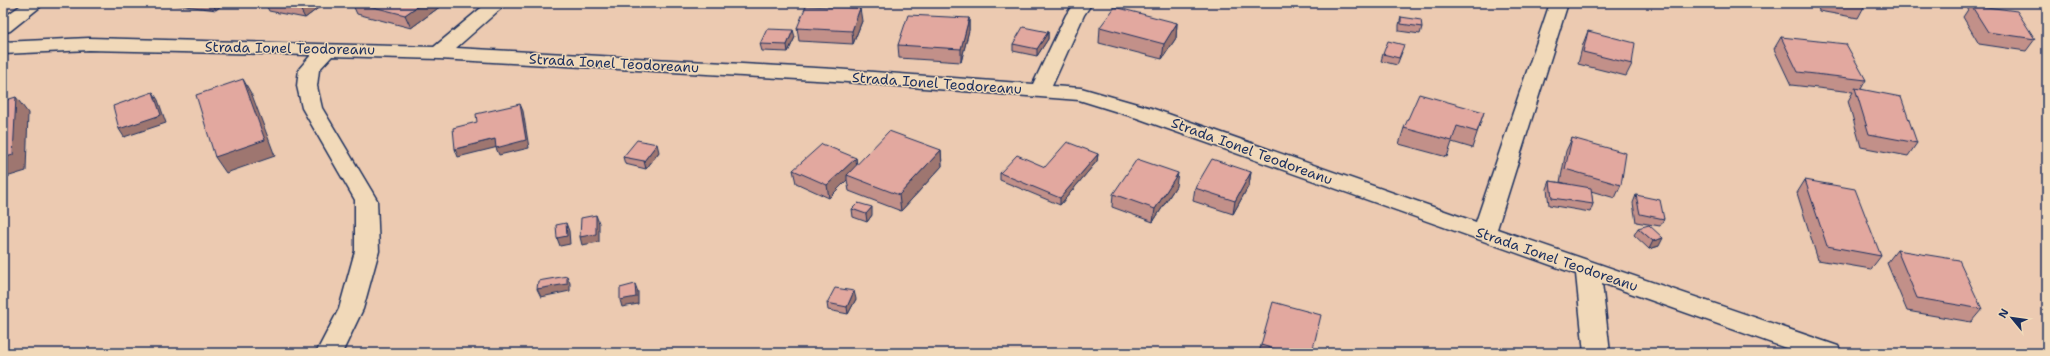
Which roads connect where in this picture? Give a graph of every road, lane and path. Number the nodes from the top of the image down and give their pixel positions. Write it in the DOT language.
graph roads {
  1 [pos="36,3"];
  2 [pos="498,3"];
  3 [pos="1083,3"];
  4 [pos="1559,3"];
  5 [pos="3,27"];
  6 [pos="3,48"];
  7 [pos="328,49"];
  8 [pos="439,53"];
  9 [pos="1040,90"];
  10 [pos="1484,233"];
  11 [pos="1588,270"];
  12 [pos="329,353"];
  13 [pos="1597,353"];
  14 [pos="1829,353"];
  1 -- 5 [label="street"];
  2 -- 8 [label="street"];
  3 -- 9 [label="street"];
  4 -- 10 [label="street"];
  6 -- 7 [label="street, Strada Ionel Teodoreanu"];
  7 -- 8 [label="street, Strada Ionel Teodoreanu"];
  7 -- 12 [label="street"];
  8 -- 9 [label="street, Strada Ionel Teodoreanu"];
  9 -- 10 [label="street, Strada Ionel Teodoreanu"];
  10 -- 11 [label="street, Strada Ionel Teodoreanu"];
  11 -- 13 [label="street"];
  11 -- 14 [label="street, Strada Ionel Teodoreanu"];
}
